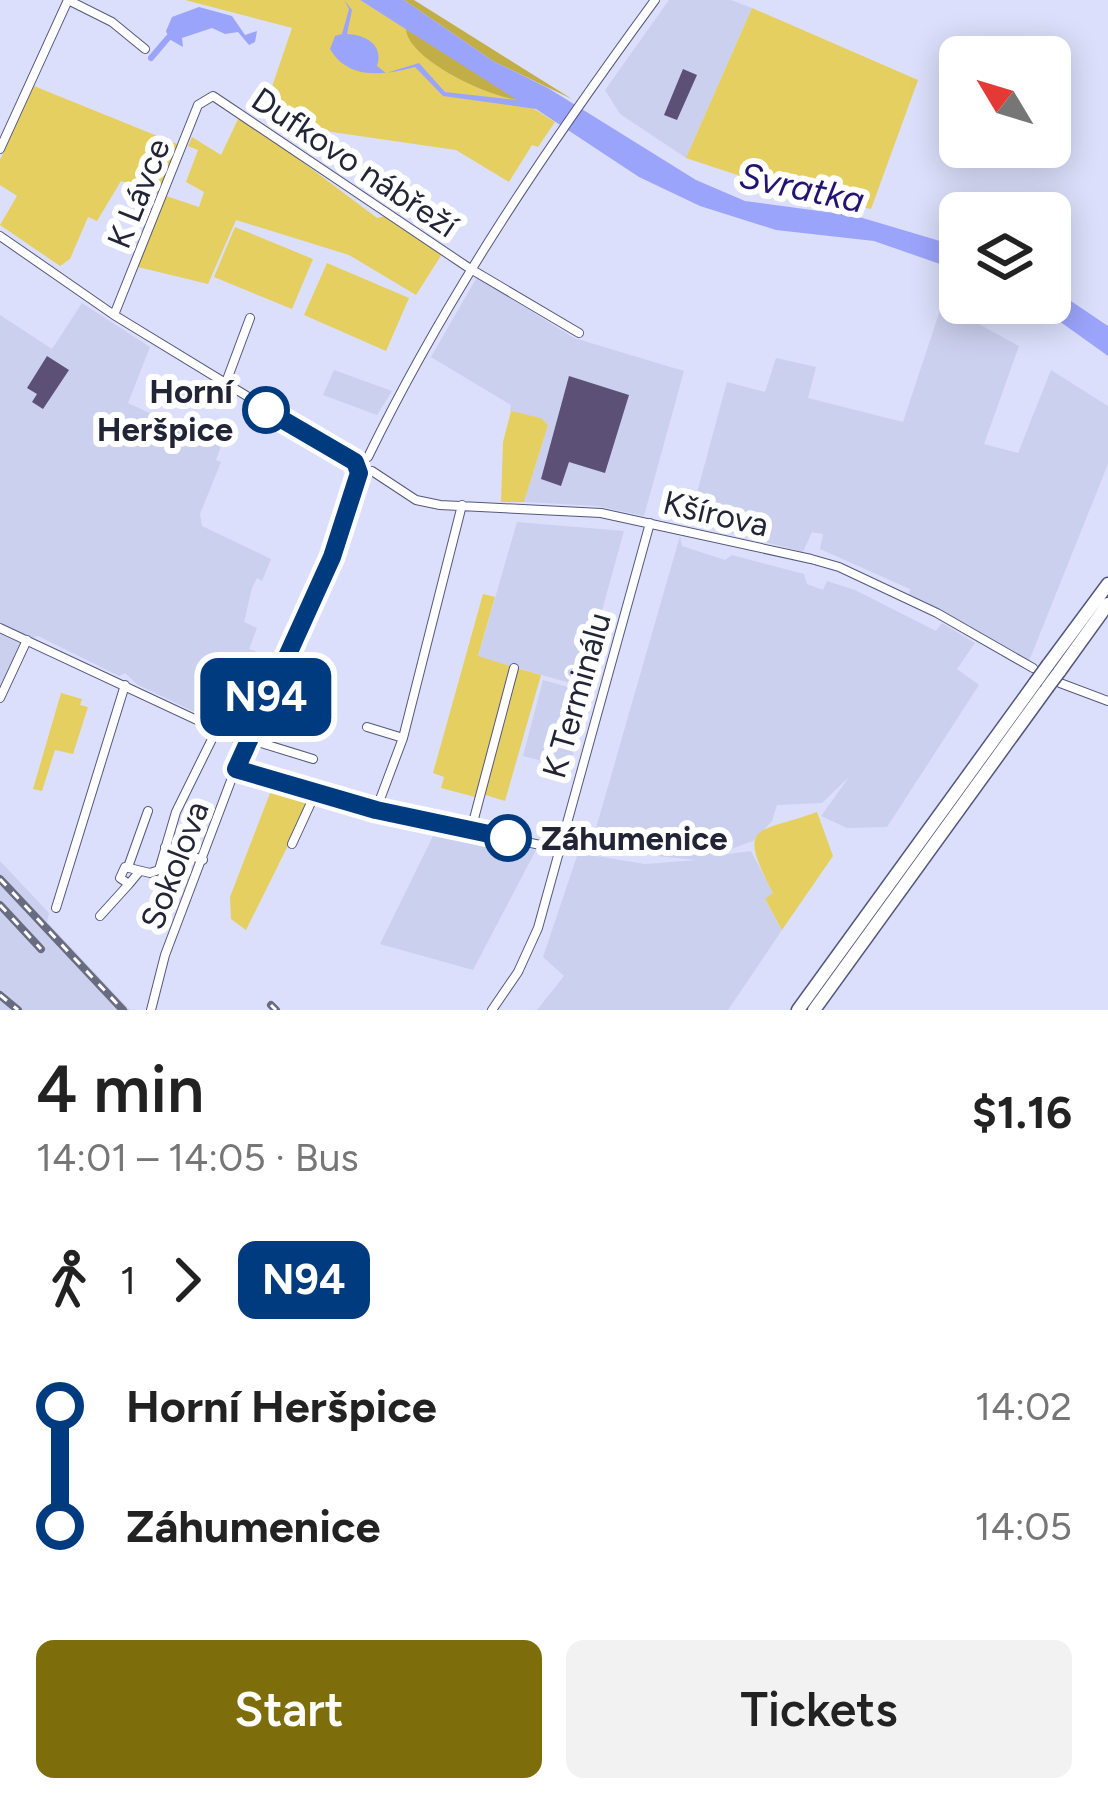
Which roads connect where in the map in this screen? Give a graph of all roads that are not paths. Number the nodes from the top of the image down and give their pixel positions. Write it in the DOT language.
graph roads {
  1 [pos="68,0"];
  2 [pos="655,0"];
  3 [pos="146,49"];
  4 [pos="213,95"];
  5 [pos="0,149"];
  6 [pos="0,236"];
  7 [pos="469,268"];
  8 [pos="114,315"];
  9 [pos="250,318"];
  10 [pos="579,333"];
  11 [pos="225,385"];
  12 [pos="368,457"];
  13 [pos="355,462"];
  14 [pos="372,471"];
  15 [pos="359,473"];
  16 [pos="462,505"];
  17 [pos="650,523"];
  18 [pos="1108,584"];
  19 [pos="1108,604"];
  20 [pos="0,628"];
  21 [pos="27,640"];
  22 [pos="514,668"];
  23 [pos="1047,676"];
  24 [pos="125,685"];
  25 [pos="0,698"];
  26 [pos="1108,701"];
  27 [pos="367,727"];
  28 [pos="217,729"];
  29 [pos="403,738"];
  30 [pos="247,741"];
  31 [pos="314,759"];
  32 [pos="236,769"];
  33 [pos="315,794"];
  34 [pos="376,810"];
  35 [pos="148,811"];
  36 [pos="471,830"];
  37 [pos="292,844"];
  38 [pos="165,847"];
  39 [pos="559,849"];
  40 [pos="203,860"];
  41 [pos="128,867"];
  42 [pos="139,872"];
  43 [pos="129,884"];
  44 [pos="56,908"];
  45 [pos="100,916"];
  46 [pos="151,1010"];
  47 [pos="492,1010"];
  48 [pos="798,1010"];
  49 [pos="814,1010"];
  1 -- 3 [label="street"];
  1 -- 5 [label="street"];
  2 -- 7 [label="street"];
  4 -- 7 [label="street, Dufkovo nábřeží"];
  4 -- 8 [label="street, K Lávce"];
  6 -- 8 [label="street"];
  7 -- 10 [label="street, Dufkovo nábřeží"];
  7 -- 12 [label="street"];
  8 -- 11 [label="street"];
  9 -- 11 [label="street"];
  11 -- 13 [label="street"];
  12 -- 13 [label="street"];
  12 -- 14 [label="street"];
  13 -- 15 [label="street"];
  14 -- 15 [label="street"];
  14 -- 16 [label="street, Kšírova"];
  15 -- 30 [label="street, Sokolova"];
  16 -- 17 [label="street, Kšírova"];
  16 -- 29 [label="street"];
  17 -- 23 [label="street, Kšírova"];
  17 -- 39 [label="street, K Terminálu"];
  18 -- 23 [label="highway"];
  19 -- 23 [label="highway"];
  20 -- 21 [label="street"];
  21 -- 24 [label="street"];
  21 -- 25 [label="street"];
  22 -- 36 [label="street"];
  23 -- 26 [label="street, Kšírova"];
  23 -- 48 [label="highway"];
  23 -- 49 [label="highway"];
  24 -- 28 [label="street"];
  24 -- 44 [label="street"];
  27 -- 29 [label="street"];
  28 -- 30 [label="street"];
  28 -- 38 [label="street"];
  29 -- 34 [label="street"];
  30 -- 31 [label="street"];
  30 -- 32 [label="street, Sokolova"];
  32 -- 33 [label="street"];
  32 -- 40 [label="street, Sokolova"];
  33 -- 34 [label="street"];
  33 -- 37 [label="street"];
  34 -- 36 [label="street"];
  35 -- 41 [label="street"];
  36 -- 39 [label="street"];
  38 -- 40 [label="street"];
  38 -- 42 [label="street"];
  39 -- 47 [label="street, K Terminálu"];
  40 -- 46 [label="street, Sokolova"];
  41 -- 42 [label="street"];
  41 -- 43 [label="street"];
  42 -- 43 [label="street"];
  43 -- 45 [label="street"];
}
